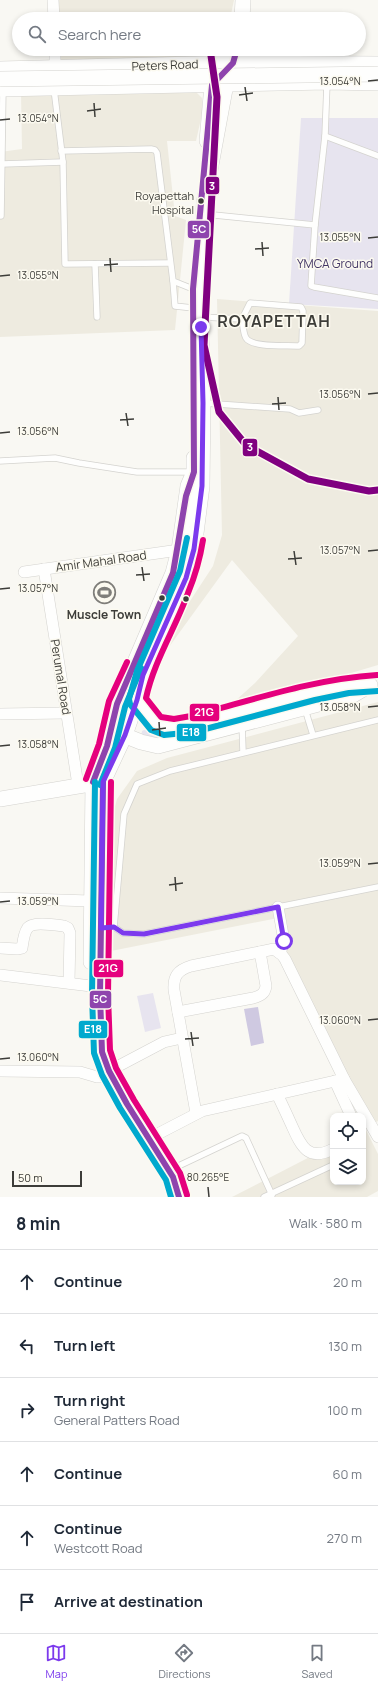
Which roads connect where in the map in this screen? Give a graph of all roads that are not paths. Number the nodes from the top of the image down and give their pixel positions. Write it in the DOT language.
graph roads {
  1 [pos="54,0"];
  2 [pos="243,0"];
  3 [pos="252,0"];
  4 [pos="54,12"];
  5 [pos="242,12"];
  6 [pos="251,12"];
  7 [pos="55,56"];
  8 [pos="241,56"];
  9 [pos="378,64"];
  10 [pos="55,68"];
  11 [pos="0,69"];
  12 [pos="378,74"];
  13 [pos="326,82"];
  14 [pos="378,83"];
  15 [pos="219,84"];
  16 [pos="1,86"];
  17 [pos="54,88"];
  18 [pos="325,136"];
  19 [pos="61,151"];
  20 [pos="378,156"];
  21 [pos="63,162"];
  22 [pos="2,164"];
  23 [pos="204,214"];
  24 [pos="1,216"];
  25 [pos="315,225"];
  26 [pos="170,263"];
  27 [pos="95,264"];
  28 [pos="173,281"];
  29 [pos="193,289"];
  30 [pos="378,298"];
  31 [pos="197,312"];
  32 [pos="97,316"];
  33 [pos="242,319"];
  34 [pos="203,403"];
  35 [pos="318,410"];
  36 [pos="0,461"];
  37 [pos="194,472"];
  38 [pos="196,539"];
  39 [pos="179,550"];
  40 [pos="44,569"];
  41 [pos="24,572"];
  42 [pos="374,684"];
  43 [pos="137,700"];
  44 [pos="305,707"];
  45 [pos="66,713"];
  46 [pos="0,714"];
  47 [pos="378,720"];
  48 [pos="242,724"];
  49 [pos="111,730"];
  50 [pos="125,735"];
  51 [pos="313,735"];
  52 [pos="243,752"];
  53 [pos="98,782"];
  54 [pos="78,785"];
  55 [pos="0,799"];
  56 [pos="378,887"];
  57 [pos="0,898"];
  58 [pos="90,900"];
  59 [pos="278,907"];
  60 [pos="108,928"];
  61 [pos="0,948"];
  62 [pos="260,952"];
  63 [pos="280,953"];
  64 [pos="0,976"];
  65 [pos="69,983"];
  66 [pos="92,986"];
  67 [pos="178,1012"];
  68 [pos="182,1038"];
  69 [pos="0,1071"];
  70 [pos="106,1074"];
  71 [pos="340,1080"];
  72 [pos="277,1094"];
  73 [pos="196,1113"];
  74 [pos="350,1113"];
  75 [pos="378,1137"];
  76 [pos="148,1139"];
  77 [pos="330,1150"];
  78 [pos="330,1167"];
  79 [pos="169,1170"];
  80 [pos="272,1195"];
  81 [pos="172,1197"];
  82 [pos="179,1197"];
  83 [pos="264,1197"];
  1 -- 4 [label="street"];
  2 -- 5 [label="main road"];
  3 -- 6 [label="main road"];
  7 -- 10 [label="street"];
  8 -- 9 [label="main road, Peters Road"];
  8 -- 10 [label="main road, Peters Road"];
  8 -- 15 [label="main road"];
  10 -- 11 [label="main road, Peters Road"];
  10 -- 17 [label="street"];
  12 -- 16 [label="main road, bridge"];
  13 -- 14 [label="main road, Peters Road"];
  13 -- 15 [label="main road, Peters Road"];
  13 -- 18 [label="lane"];
  15 -- 17 [label="main road, Peters Road"];
  15 -- 23 [label="main road"];
  15 -- 29 [label="main road"];
  16 -- 17 [label="main road, Peters Road"];
  16 -- 22 [label="lane"];
  17 -- 19 [label="lane"];
  18 -- 20 [label="lane"];
  18 -- 25 [label="lane"];
  19 -- 21 [label="lane"];
  19 -- 26 [label="lane"];
  21 -- 22 [label="lane"];
  21 -- 27 [label="lane"];
  22 -- 24 [label="lane"];
  23 -- 25 [label="lane"];
  23 -- 31 [label="main road"];
  25 -- 30 [label="lane"];
  26 -- 27 [label="lane"];
  26 -- 28 [label="lane"];
  27 -- 32 [label="lane"];
  28 -- 29 [label="lane"];
  28 -- 31 [label="lane"];
  29 -- 31 [label="main road"];
  31 -- 33 [label="lane"];
  31 -- 34 [label="main road"];
  31 -- 37 [label="main road"];
  33 -- 33 [label="lane"];
  34 -- 35 [label="lane"];
  34 -- 38 [label="main road"];
  36 -- 37 [label="lane"];
  37 -- 39 [label="main road"];
  38 -- 39 [label="street"];
  38 -- 43 [label="main road"];
  39 -- 40 [label="street, Amir Mahal Road"];
  39 -- 49 [label="main road"];
  40 -- 41 [label="street, Amir Mahal Road"];
  40 -- 45 [label="street, Perumal Road"];
  42 -- 43 [label="main road"];
  42 -- 44 [label="main road"];
  43 -- 50 [label="main road"];
  44 -- 48 [label="main road"];
  44 -- 51 [label="lane"];
  45 -- 46 [label="street"];
  45 -- 54 [label="street, Perumal Road"];
  47 -- 51 [label="lane"];
  48 -- 50 [label="main road"];
  48 -- 52 [label="lane"];
  49 -- 50 [label="main road"];
  49 -- 53 [label="main road"];
  50 -- 53 [label="main road"];
  51 -- 52 [label="lane"];
  52 -- 60 [label="lane"];
  53 -- 54 [label="main road"];
  53 -- 58 [label="main road"];
  53 -- 60 [label="main road"];
  54 -- 55 [label="main road"];
  56 -- 59 [label="lane"];
  57 -- 58 [label="street"];
  58 -- 66 [label="main road"];
  59 -- 60 [label="lane"];
  59 -- 63 [label="street"];
  60 -- 70 [label="main road"];
  61 -- 65 [label="street"];
  62 -- 63 [label="street"];
  62 -- 67 [label="street"];
  62 -- 67 [label="street"];
  63 -- 71 [label="street"];
  64 -- 65 [label="street"];
  65 -- 66 [label="street"];
  66 -- 70 [label="main road"];
  67 -- 68 [label="street"];
  68 -- 70 [label="street"];
  68 -- 73 [label="street"];
  69 -- 70 [label="street"];
  70 -- 76 [label="main road"];
  70 -- 81 [label="main road"];
  71 -- 72 [label="street"];
  71 -- 74 [label="street"];
  71 -- 75 [label="street"];
  72 -- 73 [label="street"];
  72 -- 77 [label="street"];
  73 -- 76 [label="street"];
  76 -- 79 [label="main road"];
  78 -- 80 [label="lane"];
  79 -- 80 [label="lane"];
  79 -- 82 [label="main road"];
  80 -- 83 [label="lane"];
}
